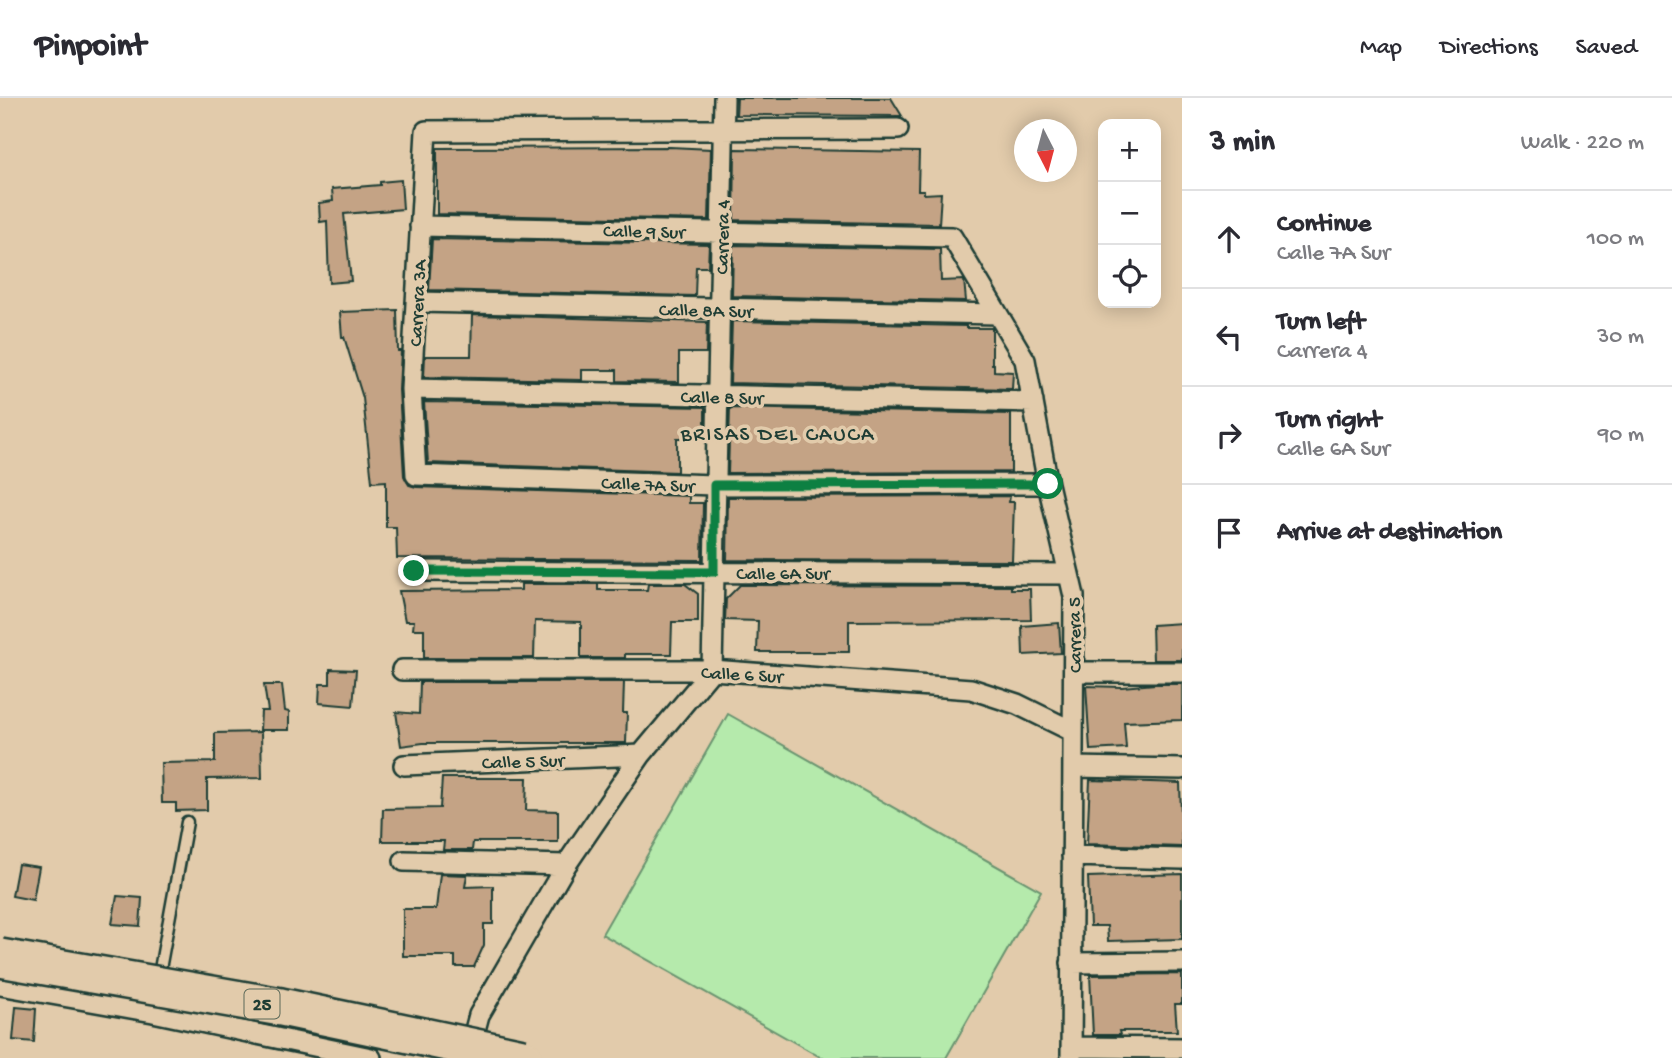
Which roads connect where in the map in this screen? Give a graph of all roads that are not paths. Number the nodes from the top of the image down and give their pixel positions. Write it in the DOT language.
graph roads {
  1 [pos="724,98"];
  2 [pos="723,129"];
  3 [pos="898,129"];
  4 [pos="420,226"];
  5 [pos="721,232"];
  6 [pos="953,237"];
  7 [pos="416,302"];
  8 [pos="719,309"];
  9 [pos="996,314"];
  10 [pos="411,389"];
  11 [pos="718,396"];
  12 [pos="1032,402"];
  13 [pos="416,475"];
  14 [pos="1048,484"];
  15 [pos="714,485"];
  16 [pos="414,571"];
  17 [pos="714,572"];
  18 [pos="1069,573"];
  19 [pos="402,670"];
  20 [pos="712,670"];
  21 [pos="1074,672"];
  22 [pos="1182,672"];
  23 [pos="1072,731"];
  24 [pos="641,755"];
  25 [pos="404,765"];
  26 [pos="1073,767"];
  27 [pos="1182,769"];
  28 [pos="187,822"];
  29 [pos="1072,856"];
  30 [pos="1182,859"];
  31 [pos="404,861"];
  32 [pos="566,865"];
  33 [pos="0,958"];
  34 [pos="1182,962"];
  35 [pos="1071,963"];
  36 [pos="0,985"];
  37 [pos="153,1012"];
  38 [pos="1182,1048"];
  39 [pos="1071,1053"];
  40 [pos="371,1058"];
  41 [pos="476,1058"];
  42 [pos="523,1058"];
  1 -- 2 [label="street, Carrera 4"];
  2 -- 3 [label="street"];
  2 -- 4 [label="street, Carrera 3A"];
  2 -- 5 [label="street, Carrera 4"];
  4 -- 5 [label="street, Calle 9 Sur"];
  4 -- 7 [label="street, Carrera 3A"];
  5 -- 6 [label="street, Calle 9 Sur"];
  5 -- 8 [label="street, Carrera 4"];
  6 -- 9 [label="street, Carrera 5"];
  7 -- 8 [label="street, Calle 8A Sur"];
  7 -- 10 [label="street, Carrera 3A"];
  8 -- 9 [label="street, Calle 8A Sur"];
  8 -- 11 [label="street, Carrera 4"];
  9 -- 12 [label="street, Carrera 5"];
  10 -- 11 [label="street, Calle 8 Sur"];
  10 -- 13 [label="street, Carrera 3A"];
  11 -- 12 [label="street, Calle 8 Sur"];
  11 -- 15 [label="street, Carrera 4"];
  12 -- 14 [label="street, Carrera 5"];
  13 -- 15 [label="street, Calle 7A Sur"];
  14 -- 15 [label="street, Calle 7A Sur"];
  14 -- 18 [label="street, Carrera 5"];
  15 -- 17 [label="street, Carrera 4"];
  16 -- 17 [label="street, Calle 6A Sur"];
  17 -- 18 [label="street, Calle 6A Sur"];
  17 -- 20 [label="street, Carrera 4"];
  18 -- 21 [label="street, Carrera 5"];
  19 -- 20 [label="street, Calle 6 Sur"];
  20 -- 23 [label="street, Calle 6 Sur"];
  20 -- 24 [label="street"];
  21 -- 22 [label="street"];
  21 -- 23 [label="street, Carrera 5"];
  23 -- 26 [label="street, Carrera 5"];
  24 -- 25 [label="street, Calle 5 Sur"];
  24 -- 32 [label="street"];
  26 -- 27 [label="street"];
  26 -- 29 [label="street, Carrera 5"];
  28 -- 37 [label="lane"];
  29 -- 30 [label="street"];
  29 -- 35 [label="street, Carrera 5"];
  31 -- 32 [label="street"];
  32 -- 41 [label="street"];
  33 -- 42 [label="highway, 25, bridge"];
  34 -- 35 [label="street"];
  35 -- 39 [label="street, Carrera 5"];
  36 -- 37 [label="street"];
  37 -- 40 [label="street"];
  38 -- 39 [label="street"];
}
